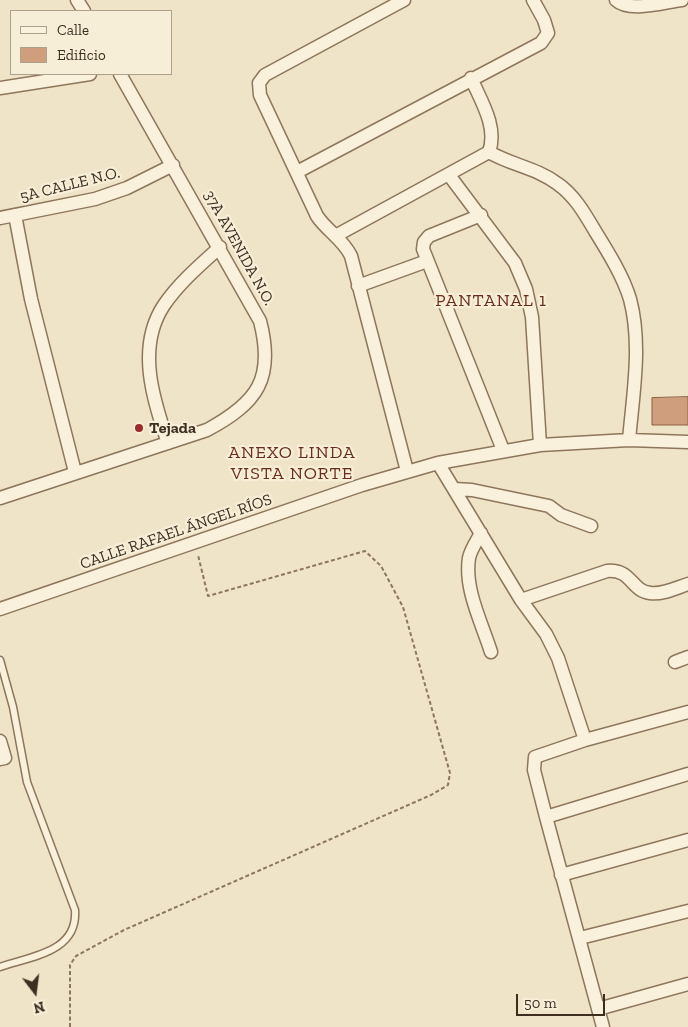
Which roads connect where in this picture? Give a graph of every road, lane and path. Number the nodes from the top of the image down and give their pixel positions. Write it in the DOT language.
graph roads {
  1 [pos="404,0"];
  2 [pos="533,0"];
  3 [pos="616,0"];
  4 [pos="682,0"];
  5 [pos="86,75"];
  6 [pos="121,75"];
  7 [pos="472,78"];
  8 [pos="0,88"];
  9 [pos="489,152"];
  10 [pos="173,165"];
  11 [pos="297,172"];
  12 [pos="449,175"];
  13 [pos="16,215"];
  14 [pos="481,216"];
  15 [pos="0,218"];
  16 [pos="337,236"];
  17 [pos="220,247"];
  18 [pos="427,261"];
  19 [pos="358,286"];
  20 [pos="629,440"];
  21 [pos="168,442"];
  22 [pos="688,442"];
  23 [pos="540,445"];
  24 [pos="503,450"];
  25 [pos="438,463"];
  26 [pos="407,471"];
  27 [pos="75,472"];
  28 [pos="454,489"];
  29 [pos="0,498"];
  30 [pos="591,526"];
  31 [pos="481,533"];
  32 [pos="195,542"];
  33 [pos="688,584"];
  34 [pos="521,600"];
  35 [pos="0,609"];
  36 [pos="491,652"];
  37 [pos="688,657"];
  38 [pos="0,660"];
  39 [pos="675,662"];
  40 [pos="688,712"];
  41 [pos="585,740"];
  42 [pos="0,741"];
  43 [pos="0,759"];
  44 [pos="688,774"];
  45 [pos="546,817"];
  46 [pos="688,840"];
  47 [pos="561,875"];
  48 [pos="688,911"];
  49 [pos="580,938"];
  50 [pos="0,967"];
  51 [pos="688,984"];
  52 [pos="598,1009"];
  53 [pos="70,1027"];
  54 [pos="603,1027"];
  1 -- 11 [label="street"];
  2 -- 7 [label="street"];
  3 -- 4 [label="street"];
  5 -- 8 [label="street"];
  6 -- 10 [label="street, 37A AVENIDA N.O."];
  7 -- 9 [label="street"];
  7 -- 11 [label="street"];
  9 -- 12 [label="street"];
  9 -- 20 [label="street"];
  10 -- 13 [label="street, 5A CALLE N.O."];
  10 -- 17 [label="street, 37A AVENIDA N.O."];
  11 -- 16 [label="street"];
  12 -- 14 [label="street"];
  12 -- 16 [label="street"];
  13 -- 15 [label="street, 5A CALLE N.O."];
  13 -- 27 [label="street"];
  14 -- 18 [label="street"];
  14 -- 23 [label="street"];
  16 -- 19 [label="street"];
  17 -- 21 [label="street"];
  17 -- 21 [label="street, 37A AVENIDA N.O."];
  18 -- 19 [label="street"];
  18 -- 24 [label="street"];
  19 -- 26 [label="street"];
  20 -- 22 [label="street, CALLE RAFAEL ÁNGEL RÍOS"];
  20 -- 23 [label="street, CALLE RAFAEL ÁNGEL RÍOS"];
  21 -- 27 [label="street, 37A AVENIDA N.O."];
  23 -- 24 [label="street, CALLE RAFAEL ÁNGEL RÍOS"];
  24 -- 25 [label="street, CALLE RAFAEL ÁNGEL RÍOS"];
  25 -- 26 [label="street, CALLE RAFAEL ÁNGEL RÍOS"];
  25 -- 28 [label="street"];
  26 -- 32 [label="street, CALLE RAFAEL ÁNGEL RÍOS"];
  27 -- 29 [label="street, 37A AVENIDA N.O."];
  28 -- 30 [label="street"];
  28 -- 31 [label="street"];
  31 -- 34 [label="street"];
  31 -- 36 [label="street"];
  32 -- 35 [label="street, CALLE RAFAEL ÁNGEL RÍOS"];
  32 -- 53 [label="path"];
  33 -- 34 [label="street"];
  34 -- 41 [label="street"];
  37 -- 39 [label="street"];
  38 -- 50 [label="lane"];
  40 -- 41 [label="street"];
  41 -- 45 [label="street"];
  42 -- 43 [label="street"];
  44 -- 45 [label="street"];
  45 -- 47 [label="street"];
  46 -- 47 [label="street"];
  47 -- 49 [label="street"];
  48 -- 49 [label="street"];
  49 -- 52 [label="street"];
  51 -- 52 [label="street"];
  52 -- 54 [label="street"];
}
